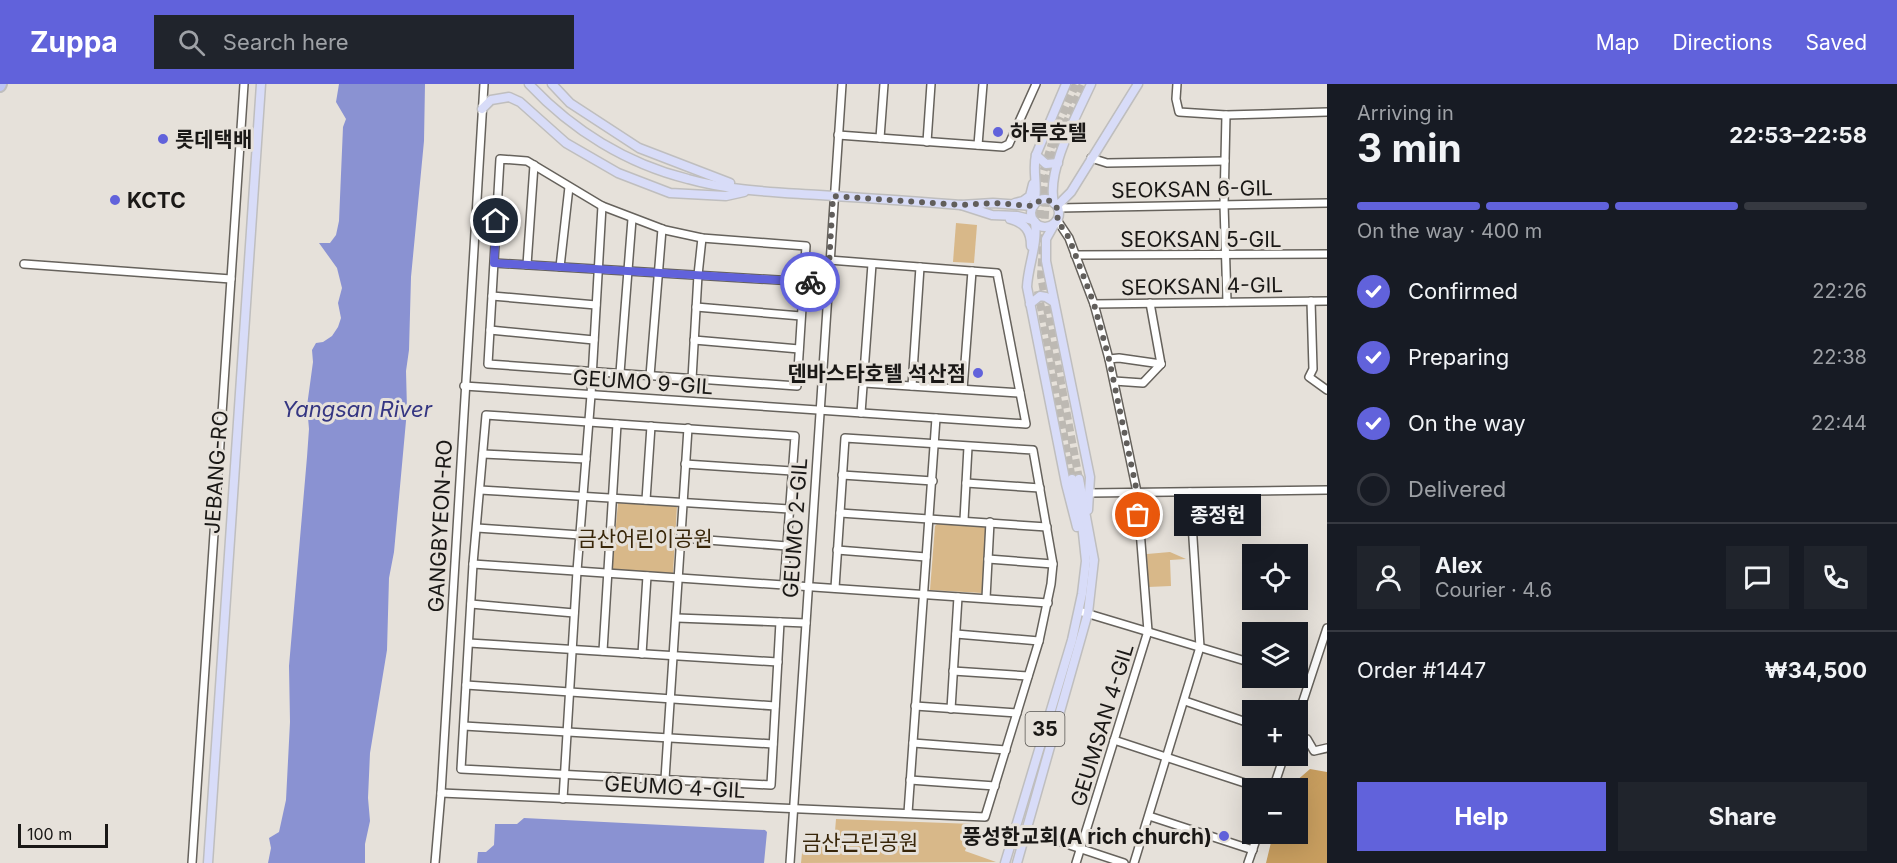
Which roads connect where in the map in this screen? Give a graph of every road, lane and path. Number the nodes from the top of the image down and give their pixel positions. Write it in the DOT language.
graph roads {
  1 [pos="244,84"];
  2 [pos="261,84"];
  3 [pos="484,84"];
  4 [pos="529,84"];
  5 [pos="552,84"];
  6 [pos="842,84"];
  7 [pos="884,84"];
  8 [pos="931,84"];
  9 [pos="983,84"];
  10 [pos="1036,84"];
  11 [pos="1066,84"];
  12 [pos="1091,84"];
  13 [pos="1138,84"];
  14 [pos="1177,84"];
  15 [pos="482,109"];
  16 [pos="1327,112"];
  17 [pos="1226,115"];
  18 [pos="838,135"];
  19 [pos="880,138"];
  20 [pos="927,142"];
  21 [pos="978,145"];
  22 [pos="1092,158"];
  23 [pos="1035,159"];
  24 [pos="1225,161"];
  25 [pos="1058,163"];
  26 [pos="534,165"];
  27 [pos="569,187"];
  28 [pos="750,190"];
  29 [pos="833,196"];
  30 [pos="1327,203"];
  31 [pos="1006,204"];
  32 [pos="1224,204"];
  33 [pos="961,205"];
  34 [pos="602,206"];
  35 [pos="1034,206"];
  36 [pos="1056,206"];
  37 [pos="992,214"];
  38 [pos="632,219"];
  39 [pos="1034,221"];
  40 [pos="1056,222"];
  41 [pos="662,229"];
  42 [pos="702,238"];
  43 [pos="1327,254"];
  44 [pos="1075,255"];
  45 [pos="1226,256"];
  46 [pos="1030,258"];
  47 [pos="829,260"];
  48 [pos="494,263"];
  49 [pos="24,264"];
  50 [pos="872,264"];
  51 [pos="527,265"];
  52 [pos="560,267"];
  53 [pos="920,267"];
  54 [pos="598,269"];
  55 [pos="628,271"];
  56 [pos="972,271"];
  57 [pos="659,273"];
  58 [pos="698,275"];
  59 [pos="231,279"];
  60 [pos="804,281"];
  61 [pos="828,283"];
  62 [pos="492,296"];
  63 [pos="1311,301"];
  64 [pos="1327,301"];
  65 [pos="1054,302"];
  66 [pos="1227,302"];
  67 [pos="1150,303"];
  68 [pos="1030,304"];
  69 [pos="1094,304"];
  70 [pos="596,305"];
  71 [pos="696,307"];
  72 [pos="801,316"];
  73 [pos="490,330"];
  74 [pos="594,340"];
  75 [pos="694,340"];
  76 [pos="799,349"];
  77 [pos="1109,359"];
  78 [pos="1161,364"];
  79 [pos="592,372"];
  80 [pos="620,374"];
  81 [pos="650,376"];
  82 [pos="692,379"];
  83 [pos="1114,381"];
  84 [pos="864,383"];
  85 [pos="464,386"];
  86 [pos="912,386"];
  87 [pos="963,390"];
  88 [pos="1327,390"];
  89 [pos="1020,393"];
  90 [pos="591,395"];
  91 [pos="820,411"];
  92 [pos="861,413"];
  93 [pos="936,418"];
  94 [pos="589,422"];
  95 [pos="617,424"];
  96 [pos="651,426"];
  97 [pos="688,428"];
  98 [pos="935,444"];
  99 [pos="968,447"];
  100 [pos="483,454"];
  101 [pos="586,459"];
  102 [pos="685,464"];
  103 [pos="792,471"];
  104 [pos="842,475"];
  105 [pos="933,481"];
  106 [pos="966,483"];
  107 [pos="1040,488"];
  108 [pos="480,490"];
  109 [pos="1327,490"];
  110 [pos="1137,492"];
  111 [pos="1190,492"];
  112 [pos="1089,493"];
  113 [pos="583,496"];
  114 [pos="613,498"];
  115 [pos="646,500"];
  116 [pos="683,502"];
  117 [pos="789,509"];
  118 [pos="840,513"];
  119 [pos="928,518"];
  120 [pos="964,520"];
  121 [pos="990,522"];
  122 [pos="1088,522"];
  123 [pos="1047,527"];
  124 [pos="477,528"];
  125 [pos="580,535"];
  126 [pos="681,538"];
  127 [pos="1084,544"];
  128 [pos="787,546"];
  129 [pos="837,550"];
  130 [pos="926,557"];
  131 [pos="988,559"];
  132 [pos="473,564"];
  133 [pos="1053,564"];
  134 [pos="577,571"];
  135 [pos="609,573"];
  136 [pos="647,576"];
  137 [pos="678,578"];
  138 [pos="784,585"];
  139 [pos="808,586"];
  140 [pos="835,588"];
  141 [pos="923,594"];
  142 [pos="958,597"];
  143 [pos="986,598"];
  144 [pos="1048,603"];
  145 [pos="471,604"];
  146 [pos="1083,612"];
  147 [pos="574,613"];
  148 [pos="677,618"];
  149 [pos="780,622"];
  150 [pos="806,624"];
  151 [pos="1327,627"];
  152 [pos="1148,631"];
  153 [pos="956,634"];
  154 [pos="1039,641"];
  155 [pos="469,643"];
  156 [pos="1200,647"];
  157 [pos="572,650"];
  158 [pos="603,651"];
  159 [pos="642,654"];
  160 [pos="674,656"];
  161 [pos="1242,660"];
  162 [pos="778,662"];
  163 [pos="953,672"];
  164 [pos="1028,676"];
  165 [pos="1309,681"];
  166 [pos="466,685"];
  167 [pos="569,692"];
  168 [pos="670,699"];
  169 [pos="1303,700"];
  170 [pos="1185,701"];
  171 [pos="775,706"];
  172 [pos="915,706"];
  173 [pos="951,709"];
  174 [pos="1017,713"];
  175 [pos="1242,721"];
  176 [pos="464,726"];
  177 [pos="567,732"];
  178 [pos="668,738"];
  179 [pos="1114,740"];
  180 [pos="1308,742"];
  181 [pos="913,743"];
  182 [pos="773,744"];
  183 [pos="1327,748"];
  184 [pos="1006,750"];
  185 [pos="1167,758"];
  186 [pos="564,774"];
  187 [pos="665,779"];
  188 [pos="910,780"];
  189 [pos="1242,782"];
  190 [pos="995,786"];
  191 [pos="441,793"];
  192 [pos="563,799"];
  193 [pos="794,809"];
  194 [pos="908,813"];
  195 [pos="1149,816"];
  196 [pos="1028,831"];
  197 [pos="1255,844"];
  198 [pos="1080,849"];
  199 [pos="1253,850"];
  200 [pos="192,863"];
  201 [pos="208,863"];
  202 [pos="435,863"];
  203 [pos="790,863"];
  204 [pos="1005,863"];
  205 [pos="1017,863"];
  206 [pos="1076,863"];
  207 [pos="1124,863"];
  208 [pos="1134,863"];
  209 [pos="1248,863"];
  1 -- 59 [label="street"];
  2 -- 201 [label="main road, JEBANG-RO"];
  3 -- 15 [label="street, GANGBYEON-RO"];
  4 -- 28 [label="main road"];
  5 -- 28 [label="main road"];
  6 -- 18 [label="street, GEUMO 2-GIL"];
  7 -- 19 [label="street"];
  8 -- 20 [label="street"];
  9 -- 21 [label="street"];
  10 -- 21 [label="street"];
  11 -- 23 [label="main road"];
  12 -- 25 [label="main road"];
  13 -- 22 [label="main road"];
  14 -- 17 [label="street"];
  15 -- 28 [label="main road"];
  15 -- 85 [label="street, GANGBYEON-RO"];
  16 -- 17 [label="street"];
  17 -- 24 [label="street"];
  18 -- 19 [label="street"];
  18 -- 29 [label="street, GEUMO 2-GIL"];
  19 -- 20 [label="street"];
  20 -- 21 [label="street"];
  22 -- 24 [label="street"];
  22 -- 36 [label="main road"];
  23 -- 25 [label="main road"];
  23 -- 31 [label="main road"];
  23 -- 35 [label="main road"];
  24 -- 32 [label="street"];
  25 -- 36 [label="main road"];
  26 -- 27 [label="street"];
  26 -- 48 [label="street"];
  26 -- 51 [label="street"];
  27 -- 34 [label="street"];
  27 -- 52 [label="street"];
  28 -- 29 [label="main road"];
  29 -- 33 [label="main road"];
  29 -- 47 [label="street, GEUMO 2-GIL"];
  30 -- 32 [label="street, SEOKSAN 6-GIL"];
  31 -- 33 [label="main road"];
  31 -- 35 [label="main road"];
  32 -- 36 [label="street, SEOKSAN 6-GIL"];
  32 -- 45 [label="street"];
  33 -- 37 [label="main road"];
  34 -- 38 [label="street"];
  34 -- 54 [label="street"];
  35 -- 36 [label="main road"];
  35 -- 39 [label="main road"];
  36 -- 40 [label="main road"];
  37 -- 39 [label="main road"];
  37 -- 46 [label="main road"];
  38 -- 41 [label="street"];
  38 -- 55 [label="street"];
  39 -- 40 [label="main road"];
  39 -- 46 [label="main road"];
  40 -- 44 [label="street"];
  40 -- 65 [label="main road"];
  41 -- 42 [label="street"];
  41 -- 57 [label="street"];
  42 -- 58 [label="street"];
  42 -- 60 [label="street"];
  43 -- 45 [label="street, SEOKSAN 5-GIL"];
  44 -- 45 [label="street, SEOKSAN 5-GIL"];
  44 -- 69 [label="street"];
  45 -- 66 [label="street"];
  46 -- 68 [label="main road"];
  47 -- 50 [label="street"];
  47 -- 61 [label="street, GEUMO 2-GIL"];
  48 -- 51 [label="street"];
  48 -- 62 [label="street"];
  49 -- 59 [label="street"];
  50 -- 53 [label="street"];
  50 -- 84 [label="street"];
  51 -- 52 [label="street"];
  52 -- 54 [label="street"];
  53 -- 56 [label="street"];
  53 -- 86 [label="street"];
  54 -- 55 [label="street"];
  54 -- 70 [label="street"];
  55 -- 57 [label="street"];
  55 -- 80 [label="street"];
  56 -- 87 [label="street"];
  56 -- 89 [label="street"];
  57 -- 58 [label="street"];
  57 -- 81 [label="street"];
  58 -- 60 [label="street"];
  58 -- 71 [label="street"];
  59 -- 200 [label="street"];
  60 -- 61 [label="street"];
  60 -- 72 [label="street"];
  61 -- 91 [label="street, GEUMO 2-GIL"];
  62 -- 70 [label="street"];
  62 -- 73 [label="street"];
  63 -- 64 [label="street, SEOKSAN 4-GIL"];
  63 -- 66 [label="street, SEOKSAN 4-GIL"];
  63 -- 88 [label="street, SEOKSAN 4-GIL"];
  65 -- 68 [label="main road"];
  65 -- 112 [label="main road"];
  66 -- 67 [label="street, SEOKSAN 4-GIL"];
  67 -- 69 [label="street, SEOKSAN 4-GIL"];
  67 -- 78 [label="street"];
  68 -- 127 [label="main road"];
  69 -- 77 [label="street"];
  70 -- 74 [label="street"];
  71 -- 72 [label="street"];
  71 -- 75 [label="street"];
  72 -- 76 [label="street"];
  73 -- 74 [label="street"];
  73 -- 79 [label="street"];
  74 -- 79 [label="street"];
  75 -- 76 [label="street"];
  75 -- 82 [label="street"];
  76 -- 82 [label="street"];
  77 -- 78 [label="street"];
  77 -- 83 [label="street"];
  78 -- 83 [label="street"];
  79 -- 80 [label="street"];
  79 -- 90 [label="street"];
  80 -- 81 [label="street"];
  81 -- 82 [label="street"];
  83 -- 110 [label="street"];
  84 -- 86 [label="street"];
  84 -- 92 [label="street"];
  85 -- 90 [label="street, GEUMO 9-GIL"];
  85 -- 191 [label="street, GANGBYEON-RO"];
  86 -- 87 [label="street"];
  87 -- 89 [label="street"];
  89 -- 93 [label="street, GEUMO 9-GIL"];
  90 -- 91 [label="street, GEUMO 9-GIL"];
  90 -- 94 [label="street"];
  91 -- 92 [label="street, GEUMO 9-GIL"];
  91 -- 139 [label="street, GEUMO 2-GIL"];
  92 -- 93 [label="street, GEUMO 9-GIL"];
  93 -- 98 [label="street"];
  94 -- 95 [label="street"];
  94 -- 100 [label="street"];
  94 -- 101 [label="street"];
  95 -- 96 [label="street"];
  95 -- 114 [label="street"];
  96 -- 97 [label="street"];
  96 -- 115 [label="street"];
  97 -- 102 [label="street"];
  97 -- 103 [label="street"];
  98 -- 99 [label="street, GEUMO 4-GIL"];
  98 -- 104 [label="street, GEUMO 4-GIL"];
  98 -- 105 [label="street"];
  99 -- 106 [label="street"];
  99 -- 107 [label="street, GEUMO 4-GIL"];
  100 -- 101 [label="street"];
  100 -- 108 [label="street"];
  101 -- 113 [label="street"];
  102 -- 103 [label="street"];
  102 -- 116 [label="street"];
  103 -- 117 [label="street"];
  104 -- 105 [label="street"];
  104 -- 118 [label="street, GEUMO 4-GIL"];
  105 -- 119 [label="street"];
  106 -- 107 [label="street"];
  106 -- 120 [label="street"];
  107 -- 123 [label="street, GEUMO 4-GIL"];
  108 -- 113 [label="street"];
  108 -- 124 [label="street"];
  109 -- 111 [label="street"];
  110 -- 111 [label="street"];
  110 -- 112 [label="street"];
  110 -- 152 [label="street"];
  111 -- 156 [label="street"];
  112 -- 122 [label="main road"];
  113 -- 114 [label="street"];
  113 -- 125 [label="street"];
  114 -- 115 [label="street"];
  114 -- 135 [label="street"];
  115 -- 116 [label="street"];
  116 -- 117 [label="street"];
  116 -- 126 [label="street"];
  117 -- 128 [label="street"];
  118 -- 119 [label="street"];
  118 -- 129 [label="street, GEUMO 4-GIL"];
  119 -- 120 [label="street"];
  119 -- 130 [label="street"];
  120 -- 121 [label="street"];
  121 -- 123 [label="street"];
  121 -- 131 [label="street"];
  122 -- 127 [label="main road, 35"];
  122 -- 146 [label="main road, 35"];
  123 -- 133 [label="street, GEUMO 4-GIL"];
  124 -- 125 [label="street"];
  124 -- 132 [label="street"];
  125 -- 134 [label="street"];
  126 -- 128 [label="street"];
  126 -- 137 [label="street"];
  127 -- 146 [label="main road, 35"];
  128 -- 138 [label="street"];
  129 -- 130 [label="street"];
  129 -- 140 [label="street, GEUMO 4-GIL"];
  130 -- 141 [label="street"];
  131 -- 133 [label="street"];
  131 -- 143 [label="street"];
  132 -- 134 [label="street"];
  132 -- 145 [label="street"];
  133 -- 144 [label="street, GEUMO 4-GIL"];
  134 -- 135 [label="street"];
  134 -- 147 [label="street"];
  135 -- 136 [label="street"];
  135 -- 158 [label="street"];
  136 -- 137 [label="street"];
  136 -- 159 [label="street"];
  137 -- 138 [label="street"];
  137 -- 148 [label="street"];
  138 -- 139 [label="street"];
  139 -- 140 [label="street"];
  139 -- 150 [label="street, GEUMO 2-GIL"];
  140 -- 141 [label="street"];
  141 -- 142 [label="street"];
  141 -- 172 [label="street"];
  142 -- 143 [label="street"];
  142 -- 153 [label="street"];
  143 -- 144 [label="street"];
  144 -- 154 [label="street, GEUMO 4-GIL"];
  145 -- 147 [label="street"];
  145 -- 155 [label="street"];
  146 -- 152 [label="street"];
  146 -- 196 [label="main road, 35"];
  146 -- 204 [label="main road, 35"];
  147 -- 157 [label="street"];
  148 -- 149 [label="street"];
  148 -- 160 [label="street"];
  149 -- 150 [label="street"];
  149 -- 162 [label="street"];
  150 -- 193 [label="street, GEUMO 2-GIL"];
  151 -- 165 [label="street"];
  152 -- 156 [label="street"];
  152 -- 179 [label="street, GEUMSAN 4-GIL"];
  153 -- 154 [label="street"];
  153 -- 163 [label="street"];
  154 -- 164 [label="street, GEUMO 4-GIL"];
  155 -- 157 [label="street"];
  155 -- 166 [label="street"];
  156 -- 161 [label="street"];
  156 -- 170 [label="street"];
  157 -- 158 [label="street"];
  157 -- 167 [label="street"];
  158 -- 159 [label="street"];
  159 -- 160 [label="street"];
  160 -- 162 [label="street"];
  160 -- 168 [label="street"];
  162 -- 171 [label="street"];
  163 -- 164 [label="street"];
  163 -- 173 [label="street"];
  164 -- 174 [label="street, GEUMO 4-GIL"];
  165 -- 169 [label="street"];
  166 -- 167 [label="street"];
  166 -- 176 [label="street"];
  167 -- 168 [label="street"];
  167 -- 177 [label="street"];
  168 -- 171 [label="street"];
  168 -- 178 [label="street"];
  170 -- 175 [label="street"];
  170 -- 185 [label="street"];
  171 -- 182 [label="street"];
  172 -- 173 [label="street"];
  172 -- 181 [label="street"];
  173 -- 174 [label="street"];
  174 -- 184 [label="street, GEUMO 4-GIL"];
  176 -- 177 [label="street"];
  176 -- 186 [label="street"];
  177 -- 178 [label="street"];
  177 -- 186 [label="street"];
  178 -- 182 [label="street"];
  178 -- 187 [label="street"];
  179 -- 185 [label="street"];
  179 -- 198 [label="street, GEUMSAN 4-GIL"];
  180 -- 183 [label="street"];
  181 -- 184 [label="street"];
  181 -- 188 [label="street"];
  182 -- 187 [label="street"];
  184 -- 190 [label="street, GEUMO 4-GIL"];
  185 -- 189 [label="street"];
  185 -- 195 [label="street"];
  186 -- 187 [label="street"];
  186 -- 192 [label="street"];
  188 -- 190 [label="street"];
  188 -- 194 [label="street"];
  190 -- 194 [label="street, GEUMO 4-GIL"];
  191 -- 192 [label="street, GEUMO 4-GIL"];
  191 -- 202 [label="street, GANGBYEON-RO"];
  192 -- 193 [label="street, GEUMO 4-GIL"];
  193 -- 194 [label="street, GEUMO 4-GIL"];
  193 -- 203 [label="street, GEUMO 2-GIL"];
  195 -- 199 [label="street"];
  195 -- 208 [label="street"];
  196 -- 198 [label="street"];
  196 -- 205 [label="main road, 35"];
  197 -- 199 [label="street"];
  198 -- 206 [label="street, GEUMSAN 4-GIL"];
  198 -- 207 [label="street"];
  199 -- 209 [label="street"];
}
